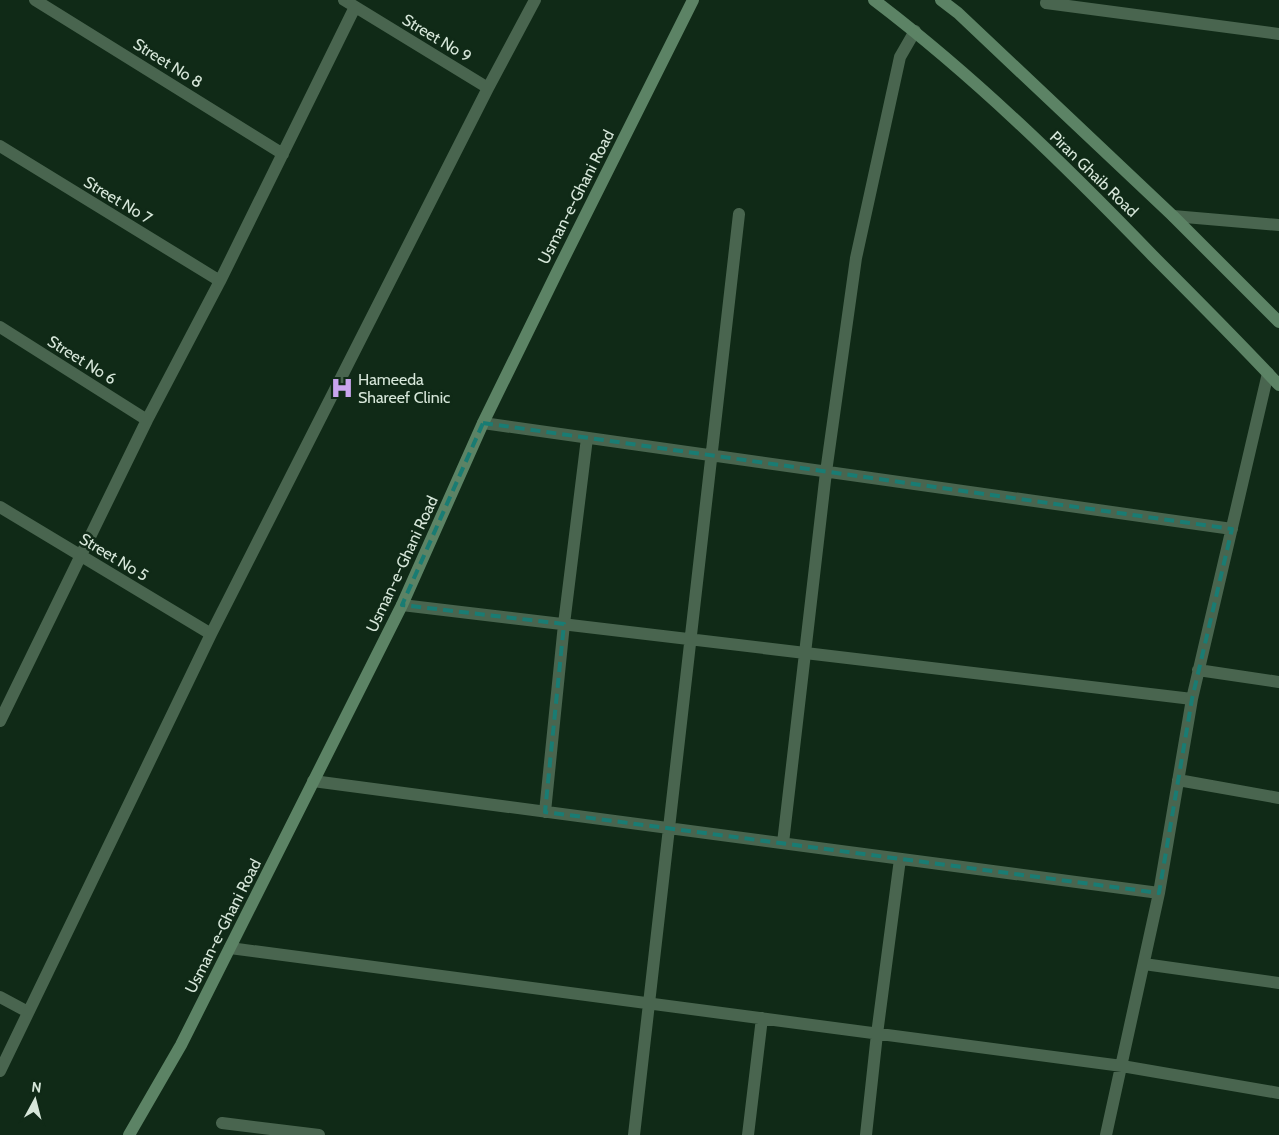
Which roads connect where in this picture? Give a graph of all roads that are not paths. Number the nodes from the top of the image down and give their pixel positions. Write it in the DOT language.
graph roads {
  1 [pos="35,0"];
  2 [pos="344,0"];
  3 [pos="535,0"];
  4 [pos="693,0"];
  5 [pos="874,0"];
  6 [pos="941,0"];
  7 [pos="1047,0"];
  8 [pos="355,7"];
  9 [pos="915,31"];
  10 [pos="1279,34"];
  11 [pos="488,88"];
  12 [pos="0,146"];
  13 [pos="283,154"];
  14 [pos="739,214"];
  15 [pos="1173,216"];
  16 [pos="1279,225"];
  17 [pos="220,281"];
  18 [pos="1279,322"];
  19 [pos="0,327"];
  20 [pos="1268,373"];
  21 [pos="1279,385"];
  22 [pos="147,420"];
  23 [pos="483,423"];
  24 [pos="587,438"];
  25 [pos="712,455"];
  26 [pos="826,472"];
  27 [pos="0,507"];
  28 [pos="1232,528"];
  29 [pos="81,556"];
  30 [pos="402,605"];
  31 [pos="564,624"];
  32 [pos="211,634"];
  33 [pos="691,639"];
  34 [pos="806,653"];
  35 [pos="1198,670"];
  36 [pos="1279,682"];
  37 [pos="1192,699"];
  38 [pos="0,721"];
  39 [pos="1178,780"];
  40 [pos="313,781"];
  41 [pos="1279,798"];
  42 [pos="545,812"];
  43 [pos="669,828"];
  44 [pos="784,843"];
  45 [pos="900,858"];
  46 [pos="1159,893"];
  47 [pos="230,948"];
  48 [pos="1144,964"];
  49 [pos="1279,983"];
  50 [pos="0,997"];
  51 [pos="649,1004"];
  52 [pos="28,1012"];
  53 [pos="762,1018"];
  54 [pos="877,1034"];
  55 [pos="1122,1066"];
  56 [pos="0,1071"];
  57 [pos="1279,1093"];
  58 [pos="222,1123"];
  59 [pos="129,1135"];
  60 [pos="319,1135"];
  61 [pos="634,1135"];
  62 [pos="748,1135"];
  63 [pos="866,1135"];
  64 [pos="1106,1135"];
  1 -- 13 [label="street, Street No 8"];
  2 -- 8 [label="street, Street No 9"];
  3 -- 11 [label="street"];
  4 -- 23 [label="main road, Usman-e-Ghani Road"];
  5 -- 9 [label="main road, Piran Ghaib Road"];
  6 -- 15 [label="main road, Piran Ghaib Road"];
  7 -- 10 [label="street"];
  8 -- 11 [label="street, Street No 9"];
  8 -- 13 [label="street"];
  9 -- 20 [label="main road, Piran Ghaib Road"];
  9 -- 26 [label="street"];
  11 -- 32 [label="street"];
  12 -- 17 [label="street, Street No 7"];
  13 -- 17 [label="street"];
  14 -- 25 [label="street"];
  15 -- 16 [label="street"];
  15 -- 18 [label="main road, Piran Ghaib Road"];
  17 -- 22 [label="street"];
  19 -- 22 [label="street, Street No 6"];
  20 -- 21 [label="main road, Piran Ghaib Road"];
  20 -- 28 [label="street"];
  22 -- 29 [label="street"];
  23 -- 24 [label="street"];
  23 -- 30 [label="main road, Usman-e-Ghani Road"];
  24 -- 25 [label="street"];
  24 -- 31 [label="street"];
  25 -- 26 [label="street"];
  25 -- 33 [label="street"];
  26 -- 28 [label="street"];
  26 -- 34 [label="street"];
  27 -- 29 [label="street, Street No 5"];
  28 -- 35 [label="street"];
  29 -- 32 [label="street, Street No 5"];
  29 -- 38 [label="street"];
  30 -- 31 [label="street"];
  30 -- 40 [label="main road, Usman-e-Ghani Road"];
  31 -- 33 [label="street"];
  31 -- 42 [label="street"];
  32 -- 52 [label="street"];
  33 -- 34 [label="street"];
  33 -- 43 [label="street"];
  34 -- 37 [label="street"];
  34 -- 44 [label="street"];
  35 -- 36 [label="street"];
  35 -- 37 [label="street"];
  37 -- 39 [label="street"];
  39 -- 41 [label="street"];
  39 -- 46 [label="street"];
  40 -- 42 [label="street"];
  40 -- 47 [label="main road, Usman-e-Ghani Road"];
  42 -- 43 [label="street"];
  43 -- 44 [label="street"];
  43 -- 51 [label="street"];
  44 -- 45 [label="street"];
  45 -- 46 [label="street"];
  45 -- 54 [label="street"];
  46 -- 48 [label="street"];
  47 -- 51 [label="street"];
  47 -- 59 [label="main road, Usman-e-Ghani Road"];
  48 -- 49 [label="street"];
  48 -- 55 [label="street"];
  50 -- 52 [label="street"];
  51 -- 53 [label="street"];
  51 -- 61 [label="street"];
  52 -- 56 [label="street"];
  53 -- 54 [label="street"];
  53 -- 62 [label="street"];
  54 -- 55 [label="street"];
  54 -- 63 [label="street"];
  55 -- 57 [label="street"];
  55 -- 64 [label="street"];
  58 -- 60 [label="street"];
}
